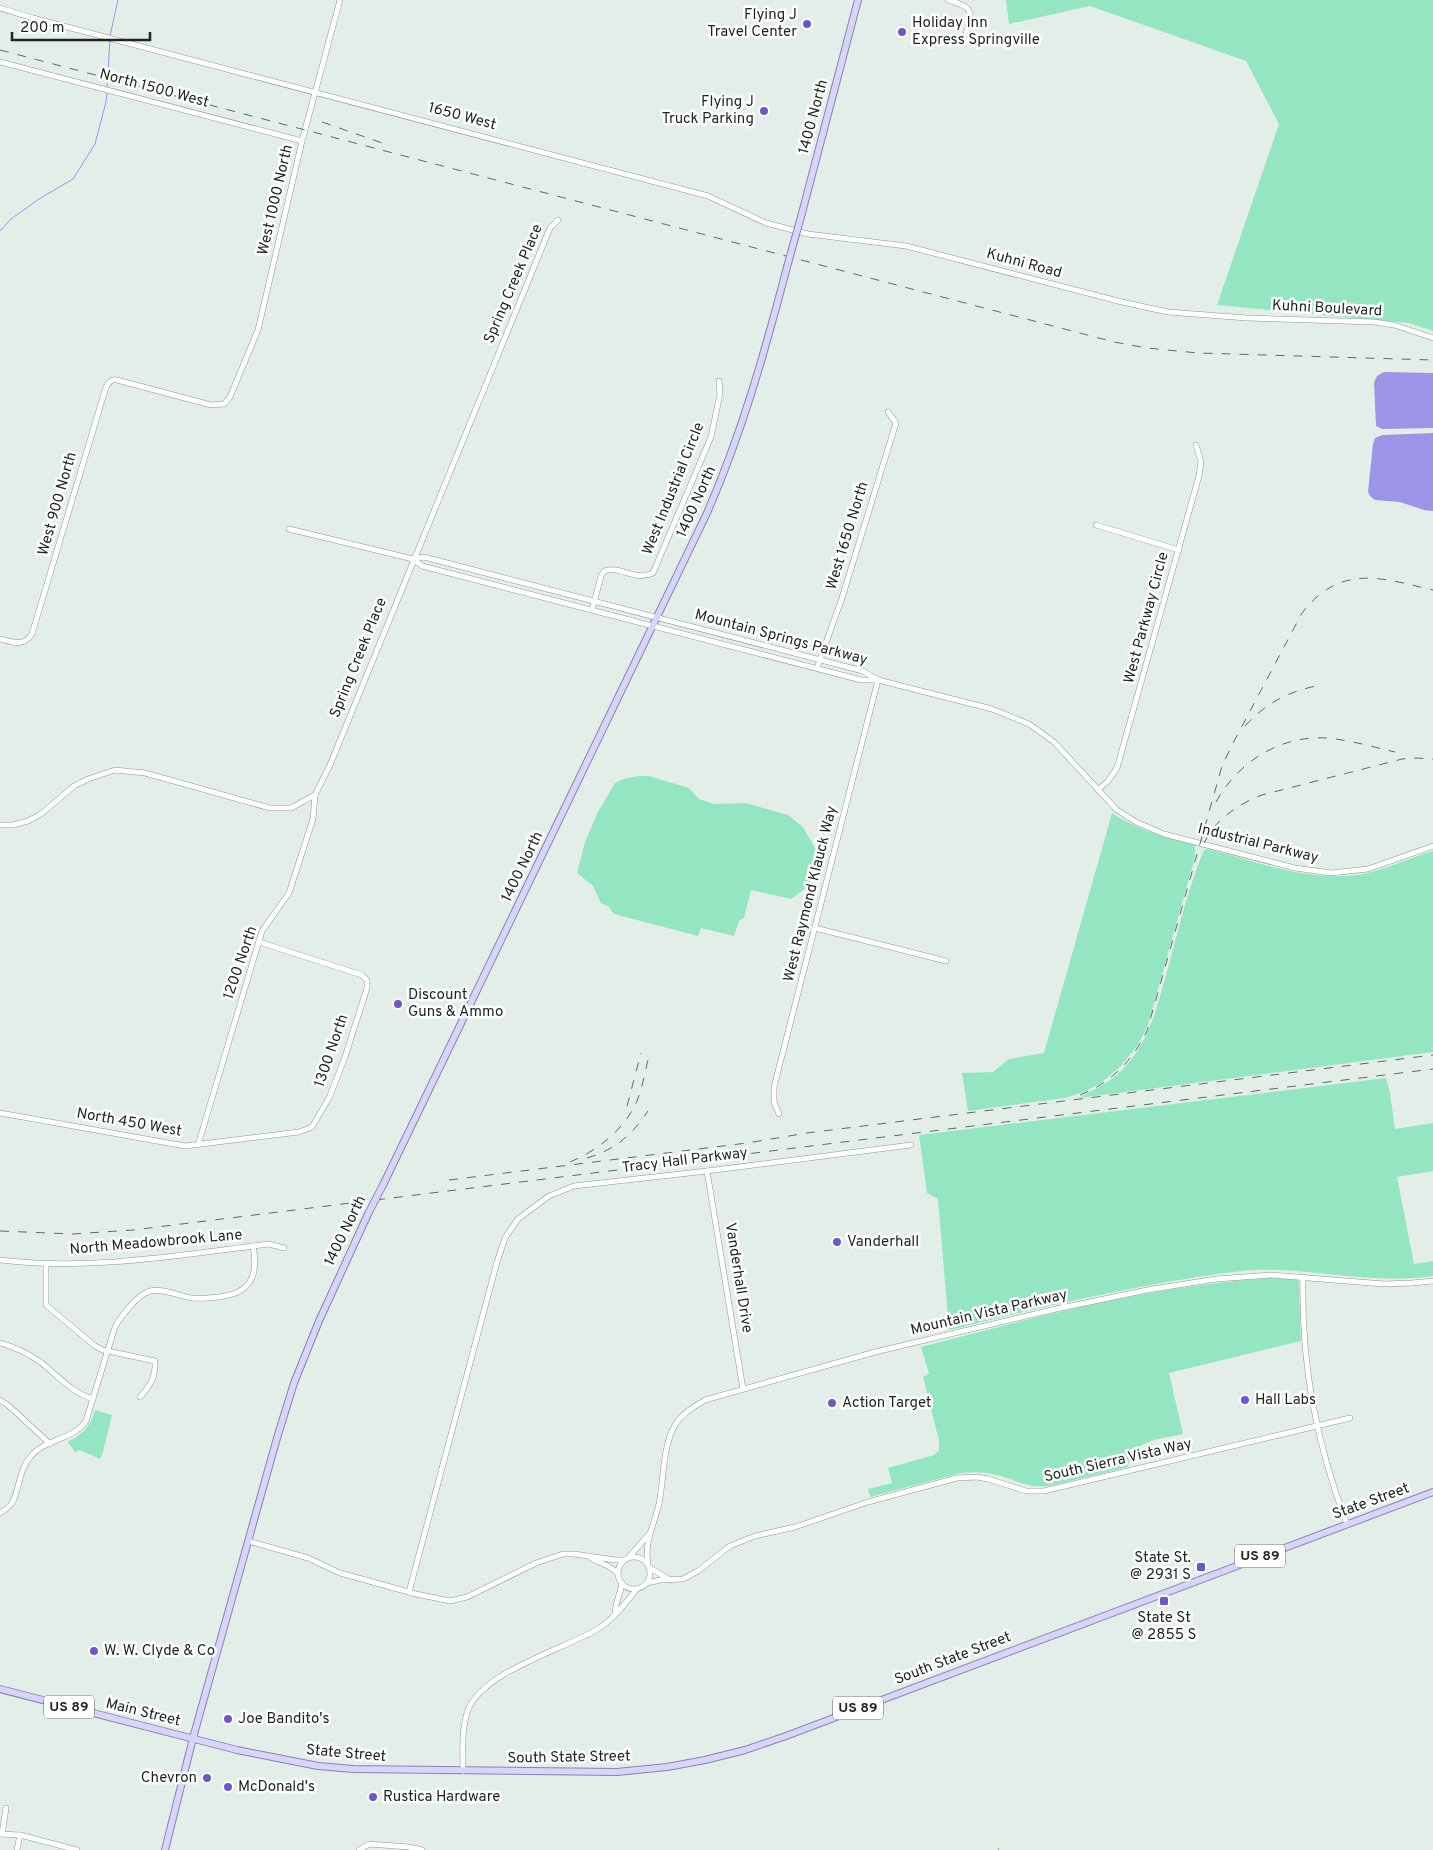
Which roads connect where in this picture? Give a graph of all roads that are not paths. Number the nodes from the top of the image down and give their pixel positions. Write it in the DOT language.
graph roads {
  1 [pos="340,0"];
  2 [pos="858,0"];
  3 [pos="948,0"];
  4 [pos="0,8"];
  5 [pos="966,34"];
  6 [pos="0,62"];
  7 [pos="315,92"];
  8 [pos="302,141"];
  9 [pos="558,220"];
  10 [pos="796,231"];
  11 [pos="1247,318"];
  12 [pos="1433,338"];
  13 [pos="719,381"];
  14 [pos="109,382"];
  15 [pos="888,412"];
  16 [pos="1196,445"];
  17 [pos="1096,526"];
  18 [pos="289,529"];
  19 [pos="1179,550"];
  20 [pos="413,559"];
  21 [pos="594,601"];
  22 [pos="592,610"];
  23 [pos="657,618"];
  24 [pos="653,626"];
  25 [pos="0,639"];
  26 [pos="820,660"];
  27 [pos="817,668"];
  28 [pos="878,680"];
  29 [pos="1098,790"];
  30 [pos="315,795"];
  31 [pos="0,825"];
  32 [pos="1433,846"];
  33 [pos="815,928"];
  34 [pos="259,942"];
  35 [pos="946,961"];
  36 [pos="0,1113"];
  37 [pos="779,1114"];
  38 [pos="312,1127"];
  39 [pos="198,1145"];
  40 [pos="911,1145"];
  41 [pos="707,1172"];
  42 [pos="253,1246"];
  43 [pos="284,1248"];
  44 [pos="0,1261"];
  45 [pos="46,1264"];
  46 [pos="1303,1276"];
  47 [pos="1433,1281"];
  48 [pos="0,1343"];
  49 [pos="108,1351"];
  50 [pos="744,1389"];
  51 [pos="140,1397"];
  52 [pos="93,1399"];
  53 [pos="0,1400"];
  54 [pos="1350,1418"];
  55 [pos="1317,1427"];
  56 [pos="50,1444"];
  57 [pos="1433,1492"];
  58 [pos="0,1513"];
  59 [pos="1347,1524"];
  60 [pos="650,1533"];
  61 [pos="1317,1535"];
  62 [pos="248,1541"];
  63 [pos="589,1557"];
  64 [pos="627,1559"];
  65 [pos="649,1566"];
  66 [pos="618,1574"];
  67 [pos="670,1580"];
  68 [pos="647,1583"];
  69 [pos="622,1584"];
  70 [pos="636,1590"];
  71 [pos="409,1592"];
  72 [pos="615,1614"];
  73 [pos="0,1689"];
  74 [pos="192,1738"];
  75 [pos="463,1772"];
  76 [pos="500,1772"];
  77 [pos="6,1808"];
  78 [pos="1,1834"];
  79 [pos="20,1835"];
  80 [pos="392,1848"];
  81 [pos="17,1850"];
  82 [pos="77,1850"];
  83 [pos="165,1850"];
  84 [pos="359,1850"];
  85 [pos="422,1850"];
  1 -- 7 [label="street, West 1000 North"];
  2 -- 23 [label="main road, 1400 North, bridge"];
  3 -- 5 [label="street"];
  4 -- 7 [label="street, 1650 West"];
  6 -- 8 [label="street, North 1500 West"];
  7 -- 8 [label="street, West 1000 North"];
  7 -- 10 [label="street, 1650 West"];
  8 -- 14 [label="street, West 1000 North"];
  9 -- 20 [label="street, Spring Creek Place"];
  10 -- 11 [label="street, Kuhni Road"];
  11 -- 12 [label="street, Kuhni Boulevard"];
  13 -- 21 [label="street, West Industrial Circle"];
  14 -- 25 [label="street, West 900 North"];
  15 -- 26 [label="street, West 1650 North"];
  16 -- 19 [label="street, West Parkway Circle"];
  17 -- 19 [label="street"];
  18 -- 20 [label="street, Mountain Springs Parkway"];
  19 -- 29 [label="street, West Parkway Circle"];
  20 -- 21 [label="street, Mountain Springs Parkway"];
  20 -- 22 [label="street, Mountain Springs Parkway"];
  20 -- 30 [label="street, Spring Creek Place"];
  21 -- 22 [label="street, West Industrial Circle"];
  21 -- 23 [label="street, Mountain Springs Parkway"];
  22 -- 24 [label="street, Mountain Springs Parkway"];
  23 -- 24 [label="main road, 1400 North"];
  23 -- 26 [label="street, Mountain Springs Parkway"];
  24 -- 27 [label="street, Mountain Springs Parkway"];
  24 -- 62 [label="main road, 1400 North, bridge"];
  26 -- 27 [label="street, West 1650 North"];
  26 -- 28 [label="street, Mountain Springs Parkway"];
  27 -- 28 [label="street, Mountain Springs Parkway"];
  28 -- 29 [label="street, Industrial Parkway"];
  28 -- 33 [label="street, West Raymond Klauck Way"];
  29 -- 32 [label="street, Industrial Parkway"];
  30 -- 31 [label="street"];
  30 -- 34 [label="street, 1200 North"];
  33 -- 35 [label="street"];
  33 -- 37 [label="street, West Raymond Klauck Way"];
  34 -- 38 [label="street, 1300 North"];
  34 -- 39 [label="street, 1200 North"];
  36 -- 39 [label="street, North 450 West"];
  38 -- 39 [label="street, North 450 West"];
  40 -- 41 [label="street, Tracy Hall Parkway"];
  41 -- 50 [label="street, Vanderhall Drive"];
  41 -- 71 [label="street, Tracy Hall Parkway"];
  42 -- 43 [label="street, North Meadowbrook Lane"];
  42 -- 45 [label="street, North Meadowbrook Lane"];
  42 -- 49 [label="street"];
  44 -- 45 [label="street, North Meadowbrook Lane"];
  45 -- 49 [label="street"];
  46 -- 47 [label="street, Mountain Vista Parkway"];
  46 -- 50 [label="street, Mountain Vista Parkway"];
  46 -- 55 [label="street"];
  48 -- 52 [label="street"];
  49 -- 51 [label="street"];
  49 -- 52 [label="street"];
  50 -- 60 [label="street, Mountain Vista Parkway"];
  52 -- 56 [label="street"];
  53 -- 56 [label="street"];
  54 -- 55 [label="street, South Sierra Vista Way"];
  55 -- 59 [label="street"];
  55 -- 67 [label="street, South Sierra Vista Way"];
  56 -- 58 [label="street"];
  57 -- 59 [label="main road, State Street / US 89"];
  59 -- 61 [label="main road, State Street / US 89"];
  60 -- 64 [label="street, Mountain Vista Parkway"];
  60 -- 65 [label="street, Mountain Vista Parkway"];
  61 -- 76 [label="main road, South State Street / US 89"];
  62 -- 71 [label="street"];
  62 -- 74 [label="main road, 1400 North"];
  63 -- 64 [label="street"];
  63 -- 66 [label="street"];
  63 -- 71 [label="street"];
  64 -- 65 [label="street"];
  64 -- 66 [label="street"];
  65 -- 67 [label="street"];
  65 -- 68 [label="street"];
  66 -- 69 [label="street"];
  67 -- 68 [label="street, South Sierra Vista Way"];
  68 -- 70 [label="street"];
  69 -- 70 [label="street"];
  69 -- 72 [label="street"];
  70 -- 72 [label="street"];
  72 -- 75 [label="street"];
  73 -- 74 [label="main road, Main Street / US 89"];
  74 -- 75 [label="main road, State Street / US 89"];
  74 -- 83 [label="main road, 1400 North"];
  75 -- 76 [label="main road, State Street / US 89"];
  77 -- 78 [label="street"];
  78 -- 79 [label="street"];
  79 -- 81 [label="street"];
  79 -- 82 [label="street"];
  80 -- 84 [label="street"];
  80 -- 85 [label="street"];
}
